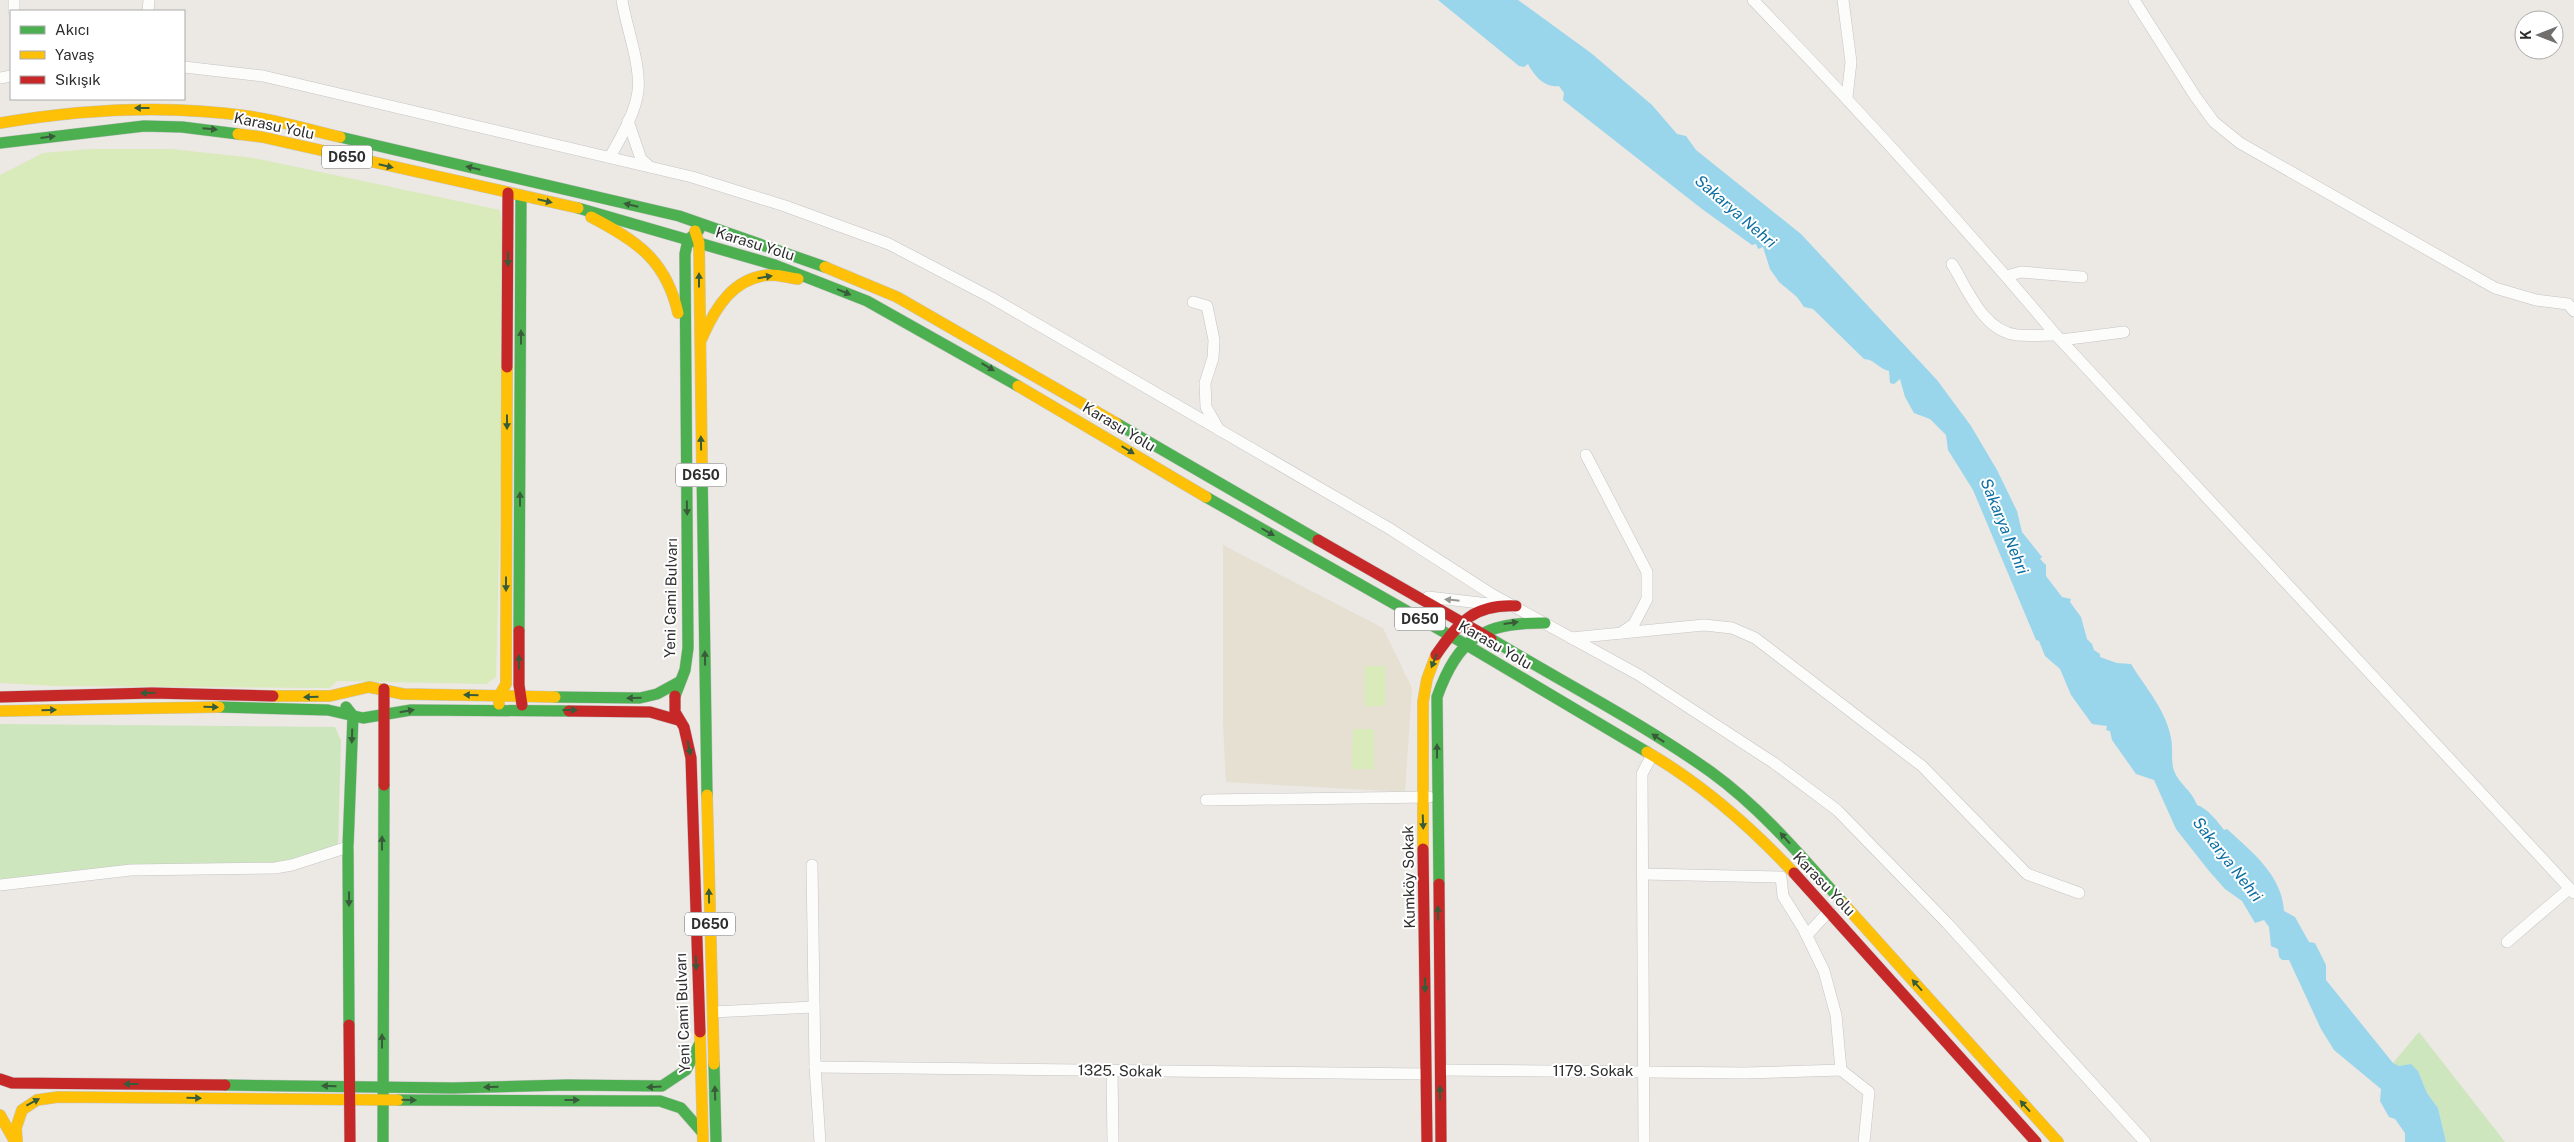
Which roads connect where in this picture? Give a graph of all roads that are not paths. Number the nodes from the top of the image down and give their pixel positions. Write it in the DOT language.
graph roads {
  1 [pos="622,0"];
  2 [pos="1753,0"];
  3 [pos="1843,0"];
  4 [pos="2134,0"];
  5 [pos="185,67"];
  6 [pos="1847,97"];
  7 [pos="628,121"];
  8 [pos="0,123"];
  9 [pos="0,144"];
  10 [pos="610,158"];
  11 [pos="650,167"];
  12 [pos="508,193"];
  13 [pos="522,196"];
  14 [pos="573,207"];
  15 [pos="679,216"];
  16 [pos="711,227"];
  17 [pos="694,238"];
  18 [pos="1952,264"];
  19 [pos="2007,276"];
  20 [pos="2082,277"];
  21 [pos="824,283"];
  22 [pos="1192,302"];
  23 [pos="2574,311"];
  24 [pos="2124,332"];
  25 [pos="2058,337"];
  26 [pos="699,345"];
  27 [pos="685,355"];
  28 [pos="1220,431"];
  29 [pos="1586,455"];
  30 [pos="1409,592"];
  31 [pos="1496,605"];
  32 [pos="1516,606"];
  33 [pos="1463,623"];
  34 [pos="1545,623"];
  35 [pos="1478,633"];
  36 [pos="1619,634"];
  37 [pos="1449,636"];
  38 [pos="1571,638"];
  39 [pos="1465,644"];
  40 [pos="678,682"];
  41 [pos="384,689"];
  42 [pos="348,691"];
  43 [pos="705,693"];
  44 [pos="499,696"];
  45 [pos="522,696"];
  46 [pos="0,697"];
  47 [pos="706,706"];
  48 [pos="500,710"];
  49 [pos="522,710"];
  50 [pos="0,711"];
  51 [pos="353,716"];
  52 [pos="383,716"];
  53 [pos="678,720"];
  54 [pos="1652,755"];
  55 [pos="1422,797"];
  56 [pos="1437,797"];
  57 [pos="1206,800"];
  58 [pos="348,848"];
  59 [pos="1783,863"];
  60 [pos="812,865"];
  61 [pos="1643,874"];
  62 [pos="1781,877"];
  63 [pos="0,885"];
  64 [pos="2572,891"];
  65 [pos="2080,893"];
  66 [pos="1829,911"];
  67 [pos="1807,934"];
  68 [pos="2507,942"];
  69 [pos="814,1007"];
  70 [pos="713,1012"];
  71 [pos="699,1046"];
  72 [pos="815,1067"];
  73 [pos="1440,1070"];
  74 [pos="1841,1070"];
  75 [pos="1112,1071"];
  76 [pos="1644,1072"];
  77 [pos="1425,1074"];
  78 [pos="0,1079"];
  79 [pos="350,1087"];
  80 [pos="382,1087"];
  81 [pos="351,1100"];
  82 [pos="383,1100"];
  83 [pos="0,1115"];
  84 [pos="703,1137"];
  85 [pos="16,1142"];
  86 [pos="350,1142"];
  87 [pos="383,1142"];
  88 [pos="716,1142"];
  89 [pos="820,1142"];
  90 [pos="1113,1142"];
  91 [pos="1427,1142"];
  92 [pos="1441,1142"];
  93 [pos="1644,1142"];
  94 [pos="1864,1142"];
  95 [pos="2036,1142"];
  96 [pos="2058,1142"];
  97 [pos="2145,1142"];
  1 -- 7 [label="street"];
  2 -- 6 [label="street"];
  3 -- 6 [label="street"];
  4 -- 23 [label="street"];
  5 -- 10 [label="street"];
  6 -- 19 [label="street"];
  7 -- 10 [label="street"];
  7 -- 11 [label="street"];
  15 -- 8 [label="main road, Karasu Yolu / D650, one-way"];
  9 -- 12 [label="main road, Karasu Yolu / D650, one-way"];
  10 -- 11 [label="street"];
  11 -- 28 [label="street"];
  12 -- 13 [label="main road, Karasu Yolu / D650"];
  12 -- 44 [label="main road, one-way"];
  13 -- 14 [label="main road, Karasu Yolu / D650, one-way"];
  45 -- 13 [label="main road, one-way"];
  14 -- 17 [label="main road, Karasu Yolu / D650"];
  14 -- 27 [label="main road"];
  15 -- 16 [label="main road, Karasu Yolu / D650"];
  15 -- 17 [label="main road, D650"];
  16 -- 17 [label="main road"];
  16 -- 30 [label="main road, Karasu Yolu"];
  17 -- 21 [label="main road, Karasu Yolu / D650"];
  26 -- 17 [label="main road, Yeni Cami Bulvarı / D650, one-way"];
  17 -- 27 [label="main road, Yeni Cami Bulvarı"];
  18 -- 25 [label="street"];
  19 -- 20 [label="street"];
  19 -- 25 [label="street"];
  26 -- 21 [label="main road, one-way"];
  21 -- 37 [label="main road, Karasu Yolu / D650, one-way"];
  22 -- 28 [label="street"];
  24 -- 25 [label="street"];
  25 -- 64 [label="street"];
  43 -- 26 [label="main road, Yeni Cami Bulvarı / D650, one-way"];
  27 -- 40 [label="main road, Yeni Cami Bulvarı, one-way"];
  28 -- 32 [label="street"];
  29 -- 36 [label="street"];
  31 -- 30 [label="street, one-way"];
  30 -- 33 [label="main road, Karasu Yolu"];
  31 -- 32 [label="main road"];
  31 -- 33 [label="main road, Kumköy Sokak"];
  32 -- 34 [label="street"];
  33 -- 35 [label="main road, Karasu Yolu"];
  33 -- 37 [label="main road, Kumköy Sokak"];
  35 -- 34 [label="main road, one-way"];
  34 -- 38 [label="street"];
  35 -- 39 [label="main road, Kumköy Sokak"];
  96 -- 35 [label="main road, Karasu Yolu, one-way"];
  36 -- 38 [label="street"];
  36 -- 65 [label="street"];
  37 -- 39 [label="main road, Karasu Yolu / D650"];
  37 -- 55 [label="main road, Kumköy Sokak, one-way"];
  38 -- 97 [label="street"];
  39 -- 54 [label="main road, Karasu Yolu / D650"];
  56 -- 39 [label="main road, Kumköy Sokak, one-way"];
  40 -- 43 [label="main road"];
  40 -- 45 [label="main road, one-way"];
  40 -- 53 [label="main road, Yeni Cami Bulvarı"];
  41 -- 42 [label="main road"];
  44 -- 41 [label="main road, one-way"];
  41 -- 52 [label="main road"];
  42 -- 46 [label="main road, one-way"];
  42 -- 51 [label="main road"];
  43 -- 47 [label="main road, Yeni Cami Bulvarı / D650"];
  44 -- 45 [label="main road"];
  44 -- 48 [label="main road"];
  45 -- 49 [label="main road"];
  47 -- 53 [label="main road"];
  70 -- 47 [label="main road, Yeni Cami Bulvarı / D650, one-way"];
  48 -- 49 [label="main road"];
  52 -- 48 [label="main road, one-way"];
  49 -- 53 [label="main road, one-way"];
  50 -- 51 [label="main road, one-way"];
  51 -- 52 [label="main road"];
  51 -- 58 [label="main road, one-way"];
  80 -- 52 [label="main road, one-way"];
  53 -- 71 [label="main road, Yeni Cami Bulvarı, one-way"];
  54 -- 59 [label="main road, Karasu Yolu / D650"];
  54 -- 61 [label="street"];
  55 -- 56 [label="street"];
  55 -- 57 [label="street"];
  55 -- 77 [label="main road, Kumköy Sokak, one-way"];
  73 -- 56 [label="main road, Kumköy Sokak, one-way"];
  58 -- 63 [label="street"];
  58 -- 79 [label="main road, one-way"];
  59 -- 62 [label="street"];
  59 -- 66 [label="main road, Karasu Yolu / D650"];
  60 -- 69 [label="street"];
  61 -- 62 [label="street"];
  61 -- 76 [label="street"];
  62 -- 67 [label="street"];
  64 -- 68 [label="street"];
  66 -- 67 [label="street"];
  66 -- 95 [label="main road, Karasu Yolu / D650"];
  67 -- 74 [label="street"];
  69 -- 70 [label="street"];
  69 -- 72 [label="street"];
  88 -- 70 [label="main road, Yeni Cami Bulvarı / D650, one-way"];
  71 -- 80 [label="main road, one-way"];
  71 -- 84 [label="main road, Yeni Cami Bulvarı"];
  72 -- 75 [label="street, 1325. Sokak"];
  72 -- 89 [label="street"];
  73 -- 76 [label="street, 1179. Sokak"];
  92 -- 73 [label="main road, Kumköy Sokak, one-way"];
  74 -- 76 [label="street, 1179. Sokak"];
  74 -- 94 [label="street"];
  75 -- 77 [label="street, 1325. Sokak"];
  75 -- 90 [label="street"];
  76 -- 93 [label="street"];
  77 -- 91 [label="main road, Kumköy Sokak"];
  79 -- 78 [label="main road, one-way"];
  79 -- 80 [label="main road"];
  79 -- 81 [label="main road"];
  80 -- 82 [label="main road"];
  81 -- 82 [label="main road"];
  85 -- 81 [label="main road, one-way"];
  81 -- 86 [label="main road"];
  82 -- 84 [label="main road, one-way"];
  82 -- 87 [label="main road"];
  83 -- 85 [label="main road"];
}
